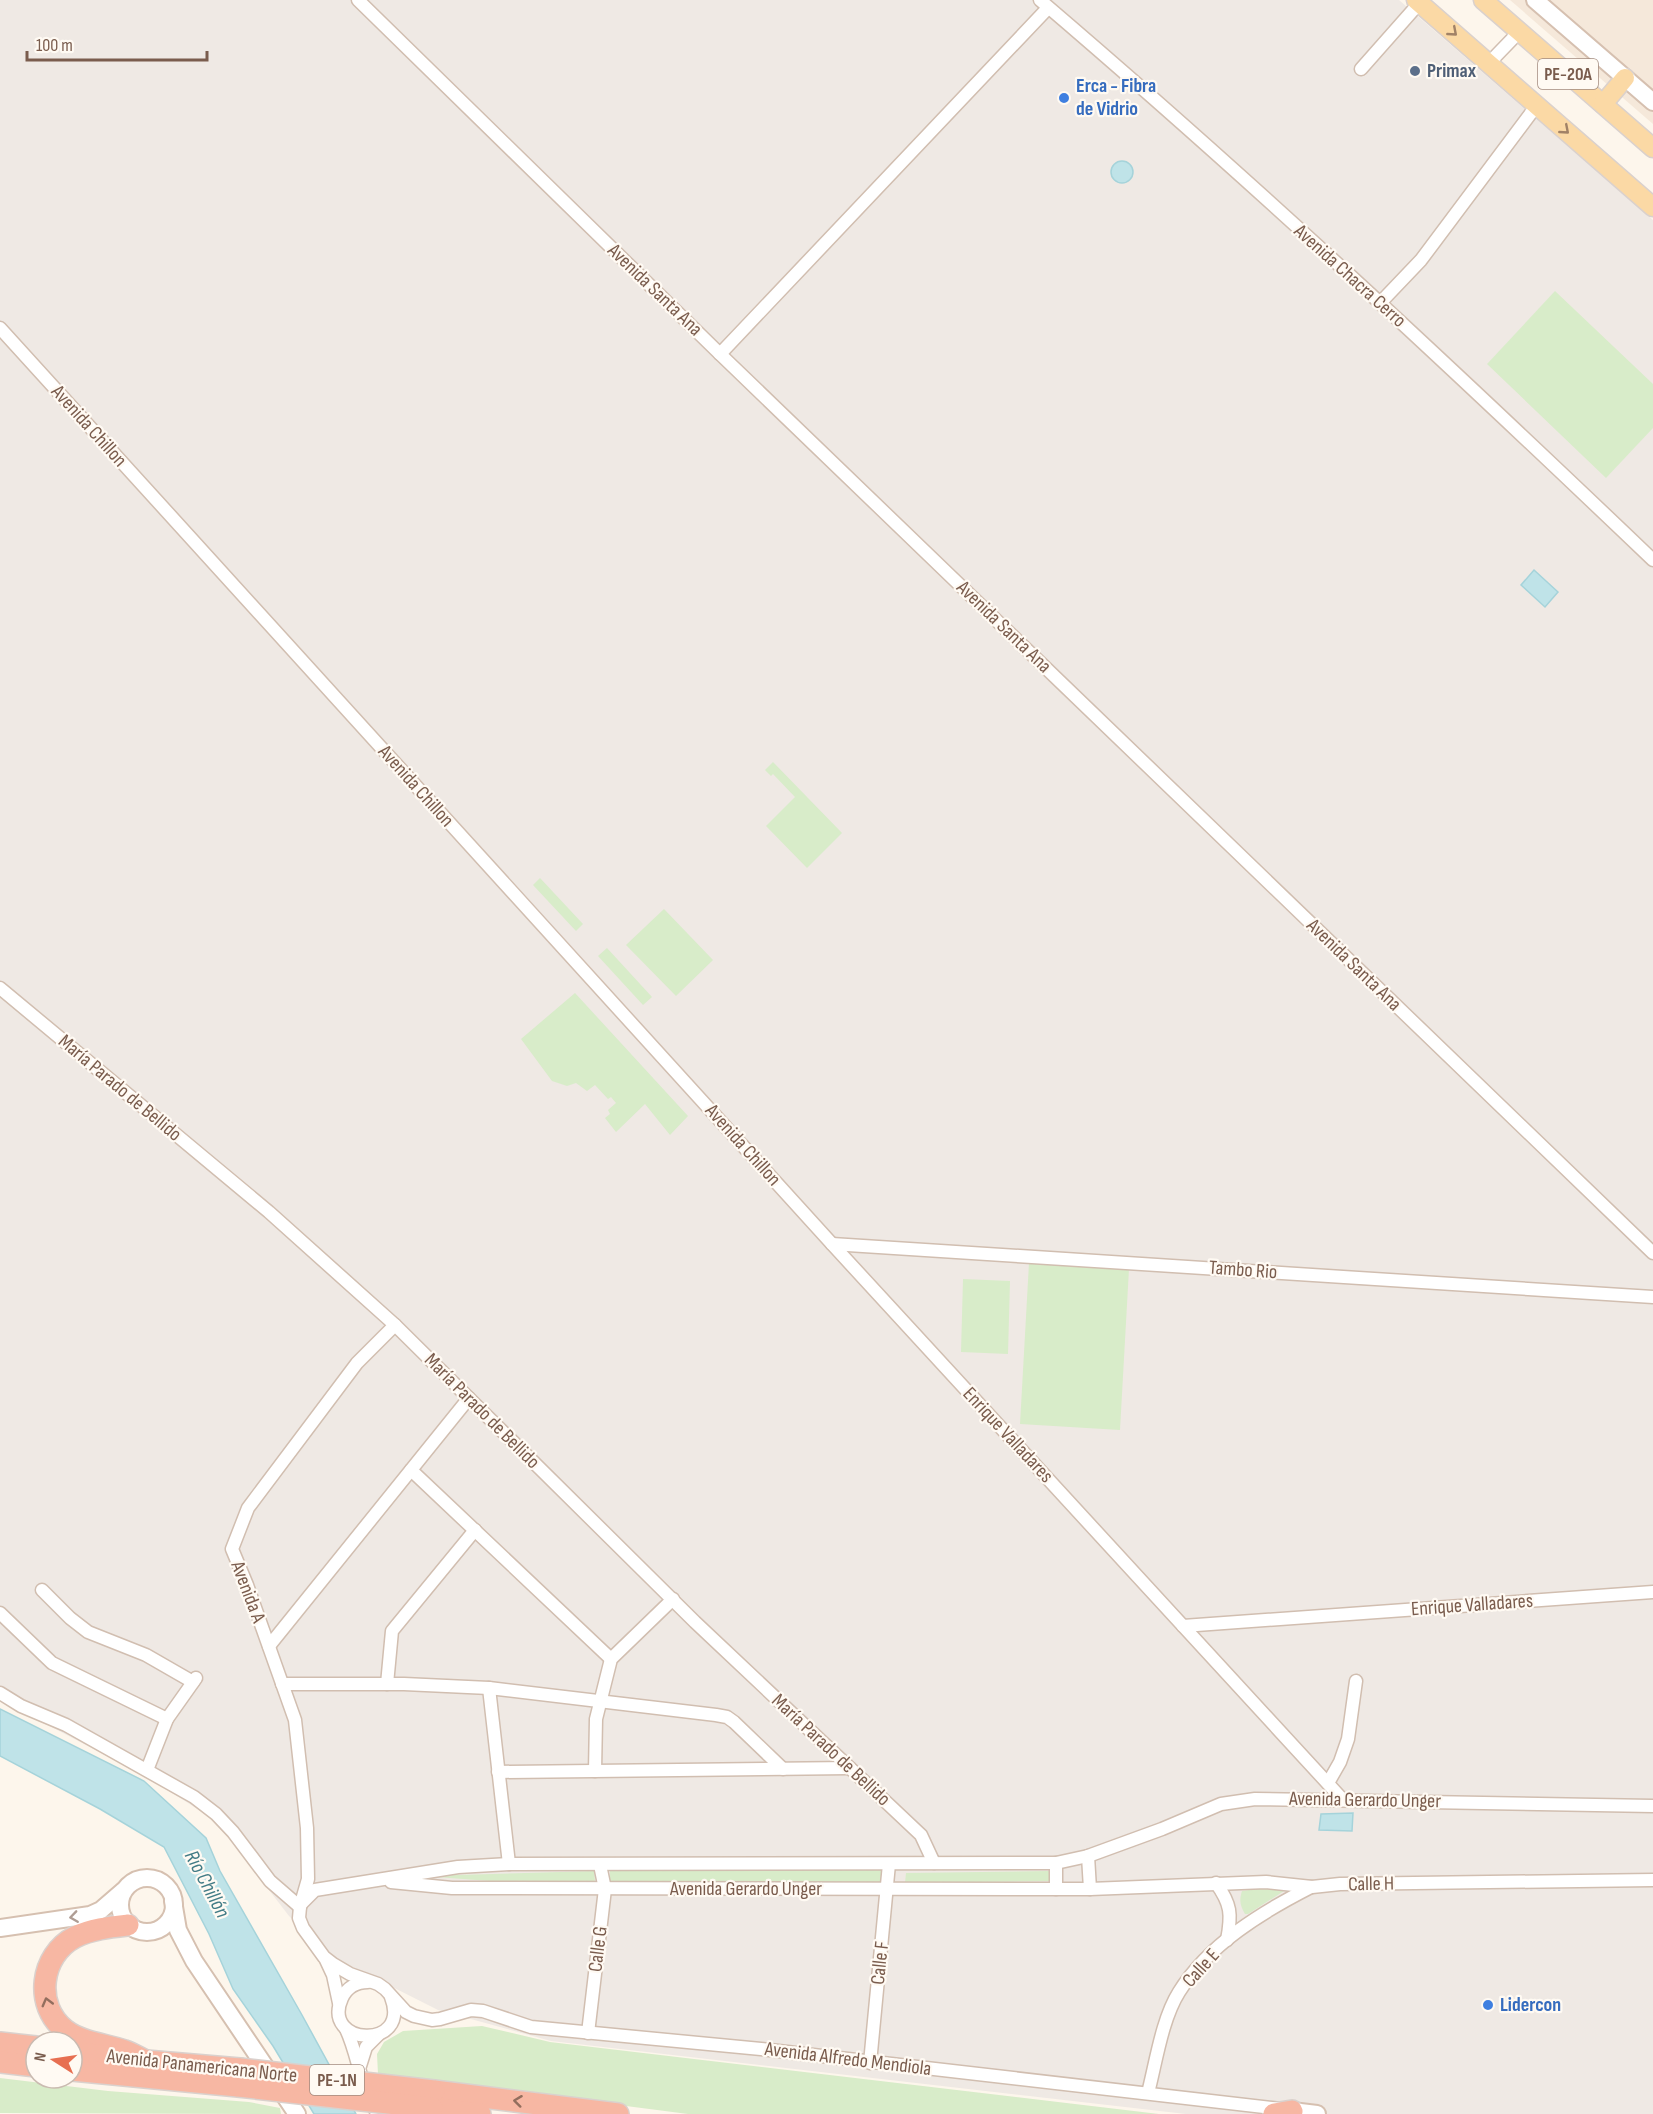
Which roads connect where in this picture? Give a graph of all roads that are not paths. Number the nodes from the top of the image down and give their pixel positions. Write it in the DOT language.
graph roads {
  1 [pos="358,0"];
  2 [pos="1483,0"];
  3 [pos="1419,1"];
  4 [pos="1543,2"];
  5 [pos="1044,4"];
  6 [pos="1520,32"];
  7 [pos="1489,63"];
  8 [pos="1361,69"];
  9 [pos="1625,78"];
  10 [pos="1653,102"];
  11 [pos="1603,104"];
  12 [pos="1537,105"];
  13 [pos="1653,148"];
  14 [pos="1653,207"];
  15 [pos="1380,303"];
  16 [pos="0,327"];
  17 [pos="720,354"];
  18 [pos="1653,560"];
  19 [pos="0,988"];
  20 [pos="832,1244"];
  21 [pos="1653,1253"];
  22 [pos="1653,1297"];
  23 [pos="395,1325"];
  24 [pos="469,1398"];
  25 [pos="411,1470"];
  26 [pos="475,1530"];
  27 [pos="42,1590"];
  28 [pos="1653,1592"];
  29 [pos="673,1599"];
  30 [pos="0,1613"];
  31 [pos="1183,1626"];
  32 [pos="269,1646"];
  33 [pos="611,1659"];
  34 [pos="1356,1681"];
  35 [pos="282,1684"];
  36 [pos="387,1684"];
  37 [pos="489,1688"];
  38 [pos="0,1693"];
  39 [pos="601,1701"];
  40 [pos="167,1719"];
  41 [pos="850,1768"];
  42 [pos="783,1769"];
  43 [pos="147,1770"];
  44 [pos="595,1771"];
  45 [pos="498,1773"];
  46 [pos="1328,1783"];
  47 [pos="1343,1800"];
  48 [pos="1653,1806"];
  49 [pos="1088,1856"];
  50 [pos="889,1863"];
  51 [pos="934,1863"];
  52 [pos="1056,1863"];
  53 [pos="509,1864"];
  54 [pos="600,1864"];
  55 [pos="369,1880"];
  56 [pos="1653,1880"];
  57 [pos="1216,1883"];
  58 [pos="1312,1887"];
  59 [pos="887,1888"];
  60 [pos="605,1889"];
  61 [pos="1056,1889"];
  62 [pos="1090,1889"];
  63 [pos="124,1890"];
  64 [pos="173,1901"];
  65 [pos="300,1907"];
  66 [pos="128,1925"];
  67 [pos="0,1928"];
  68 [pos="149,1932"];
  69 [pos="1227,1940"];
  70 [pos="324,1957"];
  71 [pos="194,1961"];
  72 [pos="369,1982"];
  73 [pos="391,1996"];
  74 [pos="339,2008"];
  75 [pos="344,2026"];
  76 [pos="588,2033"];
  77 [pos="378,2035"];
  78 [pos="0,2043"];
  79 [pos="24,2046"];
  80 [pos="84,2053"];
  81 [pos="146,2061"];
  82 [pos="0,2062"];
  83 [pos="870,2062"];
  84 [pos="24,2065"];
  85 [pos="359,2068"];
  86 [pos="84,2071"];
  87 [pos="239,2078"];
  88 [pos="1148,2093"];
  89 [pos="433,2099"];
  90 [pos="294,2112"];
  91 [pos="1283,2112"];
  92 [pos="378,2114"];
  93 [pos="480,2114"];
  94 [pos="618,2114"];
  95 [pos="1317,2114"];
  1 -- 17 [label="street, Avenida Santa Ana"];
  2 -- 6 [label="main road, PE-20A"];
  3 -- 7 [label="main road, PE-20A, one-way"];
  3 -- 8 [label="street"];
  4 -- 9 [label="main road"];
  5 -- 15 [label="street, Avenida Chacra Cerro"];
  5 -- 17 [label="street"];
  6 -- 7 [label="street"];
  6 -- 11 [label="main road, PE-20A"];
  7 -- 12 [label="main road, PE-20A"];
  9 -- 10 [label="main road"];
  9 -- 11 [label="main road"];
  11 -- 13 [label="main road, PE-20A"];
  12 -- 14 [label="main road, PE-20A, one-way"];
  12 -- 15 [label="street"];
  15 -- 18 [label="street, Avenida Chacra Cerro"];
  16 -- 20 [label="street, Avenida Chillon"];
  17 -- 21 [label="street, Avenida Santa Ana"];
  19 -- 23 [label="street, María Parado de Bellido"];
  20 -- 22 [label="street, Tambo Rio"];
  20 -- 31 [label="street, Enrique Valladares"];
  23 -- 24 [label="street, María Parado de Bellido"];
  23 -- 32 [label="street, Avenida A"];
  24 -- 25 [label="street"];
  24 -- 29 [label="street, María Parado de Bellido"];
  25 -- 26 [label="street"];
  25 -- 32 [label="street"];
  26 -- 33 [label="street"];
  26 -- 36 [label="street"];
  27 -- 40 [label="street"];
  28 -- 31 [label="street, Enrique Valladares"];
  29 -- 33 [label="street"];
  29 -- 41 [label="street, María Parado de Bellido"];
  30 -- 40 [label="street"];
  31 -- 46 [label="street, Enrique Valladares"];
  32 -- 35 [label="street, Avenida A"];
  33 -- 39 [label="street"];
  34 -- 46 [label="street"];
  35 -- 36 [label="street"];
  35 -- 65 [label="street, Avenida A"];
  36 -- 37 [label="street"];
  37 -- 39 [label="street"];
  37 -- 45 [label="street"];
  38 -- 43 [label="street"];
  39 -- 42 [label="street"];
  39 -- 44 [label="street"];
  40 -- 43 [label="street"];
  41 -- 42 [label="street"];
  41 -- 51 [label="street, María Parado de Bellido"];
  42 -- 44 [label="street"];
  43 -- 65 [label="street"];
  44 -- 45 [label="street"];
  45 -- 53 [label="street"];
  46 -- 47 [label="street, Enrique Valladares"];
  47 -- 48 [label="street, Avenida Gerardo Unger"];
  47 -- 49 [label="street, Avenida Gerardo Unger"];
  49 -- 52 [label="street, Avenida Gerardo Unger"];
  49 -- 62 [label="street"];
  50 -- 51 [label="street, Avenida Gerardo Unger"];
  50 -- 54 [label="street, Avenida Gerardo Unger"];
  50 -- 59 [label="street, Calle F"];
  51 -- 52 [label="street, Avenida Gerardo Unger"];
  52 -- 61 [label="street"];
  53 -- 54 [label="street, Avenida Gerardo Unger"];
  53 -- 55 [label="street, Avenida Gerardo Unger"];
  54 -- 60 [label="street, Calle G"];
  55 -- 60 [label="street, Avenida Gerardo Unger"];
  55 -- 65 [label="street, Avenida Gerardo Unger"];
  56 -- 58 [label="street, Calle H"];
  57 -- 58 [label="street, Calle H"];
  57 -- 62 [label="street, Calle H"];
  57 -- 69 [label="street"];
  58 -- 69 [label="street, Calle E"];
  59 -- 60 [label="street, Avenida Gerardo Unger"];
  59 -- 61 [label="street, Avenida Gerardo Unger"];
  59 -- 83 [label="street, Calle F"];
  60 -- 76 [label="street, Calle G"];
  61 -- 62 [label="street, Avenida Gerardo Unger"];
  63 -- 64 [label="main road"];
  63 -- 66 [label="main road"];
  63 -- 67 [label="main road, one-way"];
  64 -- 68 [label="main road"];
  64 -- 71 [label="main road"];
  65 -- 70 [label="street, Avenida Alfredo Mendiola"];
  66 -- 68 [label="main road"];
  81 -- 66 [label="highway, one-way"];
  68 -- 71 [label="main road"];
  69 -- 88 [label="street, Calle E"];
  70 -- 72 [label="street, Avenida Alfredo Mendiola"];
  70 -- 74 [label="street"];
  71 -- 90 [label="main road"];
  72 -- 73 [label="street, Avenida Alfredo Mendiola"];
  72 -- 74 [label="street"];
  73 -- 76 [label="street, Avenida Alfredo Mendiola"];
  73 -- 77 [label="street"];
  74 -- 75 [label="street"];
  75 -- 77 [label="street"];
  75 -- 85 [label="street"];
  76 -- 83 [label="street, Avenida Alfredo Mendiola"];
  77 -- 85 [label="street"];
  78 -- 79 [label="highway"];
  80 -- 81 [label="highway, Avenida Panamericana Norte / PE-1N"];
  81 -- 87 [label="highway, Avenida Panamericana Norte / PE-1N"];
  82 -- 84 [label="highway"];
  83 -- 88 [label="street, Avenida Alfredo Mendiola"];
  85 -- 92 [label="street"];
  86 -- 87 [label="highway, Avenida Panamericana Norte / PE-1N"];
  87 -- 89 [label="highway, Avenida Panamericana Norte / PE-1N, bridge"];
  88 -- 91 [label="street, Avenida Alfredo Mendiola"];
  89 -- 93 [label="highway, Avenida Panamericana Norte / PE-1N"];
  94 -- 89 [label="highway, Avenida Panamericana Norte / PE-1N, one-way"];
  91 -- 95 [label="main road, Avenida Alfredo Mendiola"];
}
